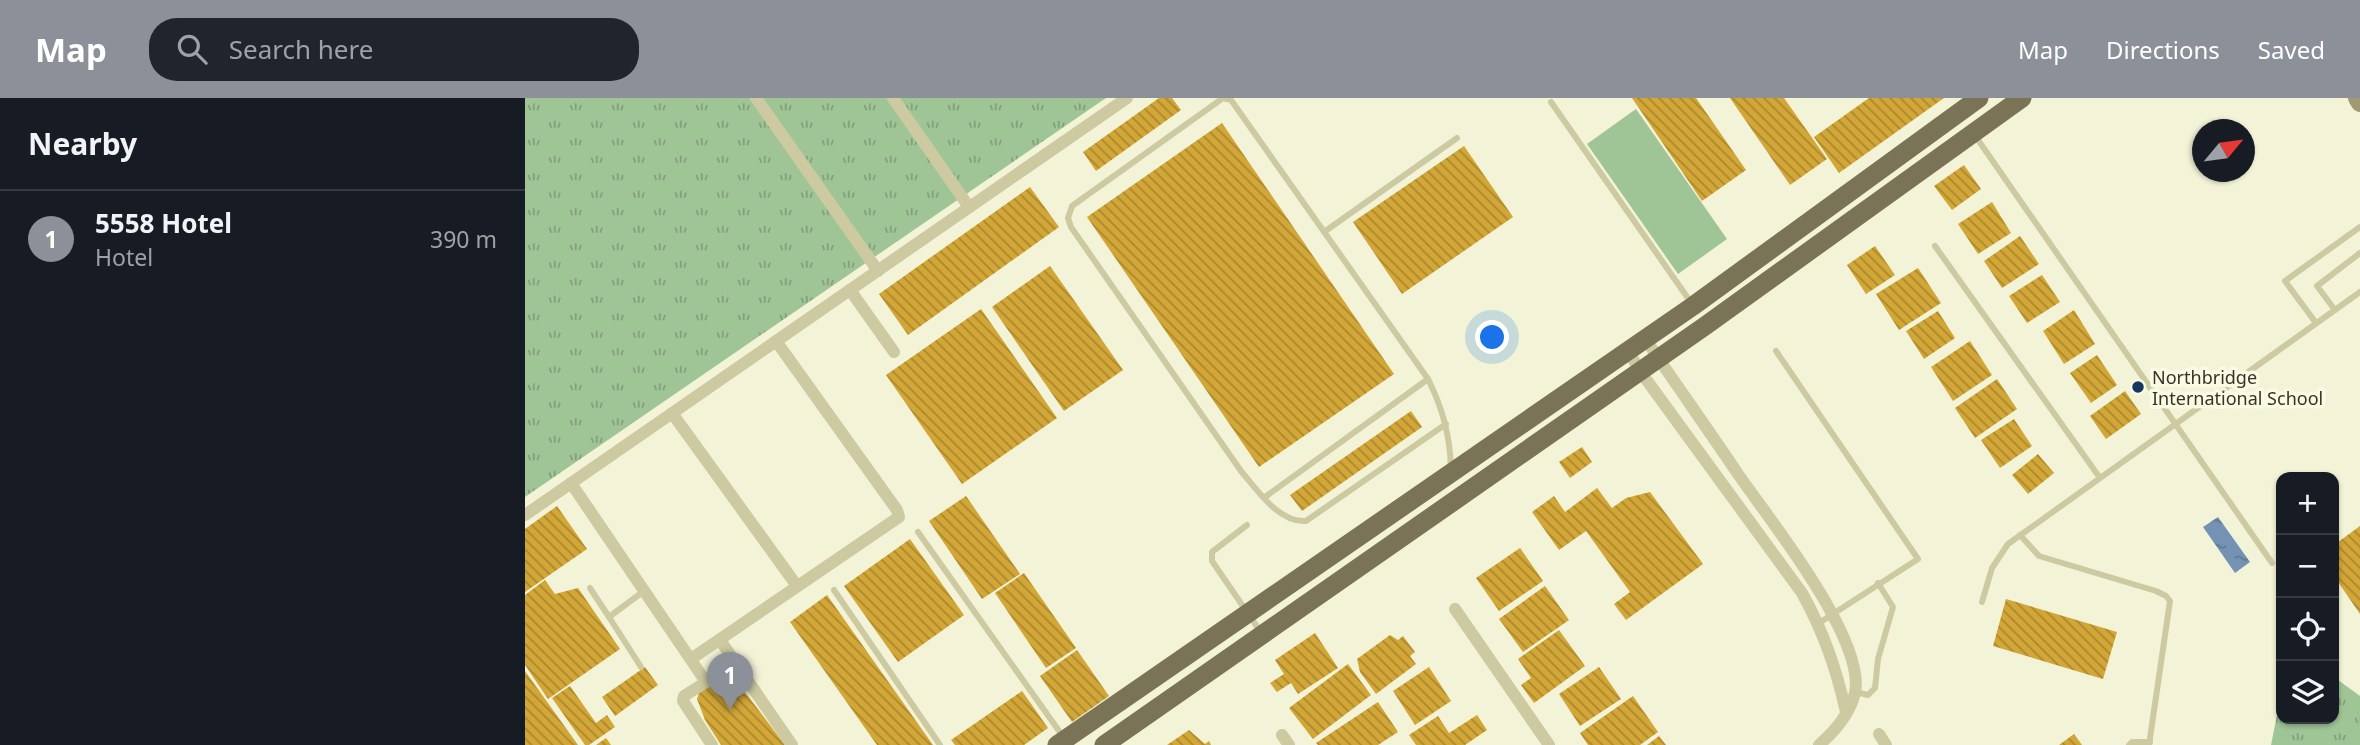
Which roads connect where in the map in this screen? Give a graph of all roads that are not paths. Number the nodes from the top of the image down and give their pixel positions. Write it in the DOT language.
graph roads {
  1 [pos="756,98"];
  2 [pos="893,98"];
  3 [pos="1127,98"];
  4 [pos="1979,98"];
  5 [pos="2022,98"];
  6 [pos="2357,98"];
  7 [pos="1551,102"];
  8 [pos="2360,103"];
  9 [pos="1973,133"];
  10 [pos="1457,138"];
  11 [pos="969,207"];
  12 [pos="2360,227"];
  13 [pos="1324,232"];
  14 [pos="1935,246"];
  15 [pos="2360,253"];
  16 [pos="878,271"];
  17 [pos="850,290"];
  18 [pos="2360,292"];
  19 [pos="1693,306"];
  20 [pos="2335,310"];
  21 [pos="2316,323"];
  22 [pos="1644,337"];
  23 [pos="776,341"];
  24 [pos="1627,349"];
  25 [pos="1776,351"];
  26 [pos="894,352"];
  27 [pos="1659,359"];
  28 [pos="1640,371"];
  29 [pos="1428,379"];
  30 [pos="672,413"];
  31 [pos="1446,424"];
  32 [pos="2175,424"];
  33 [pos="1451,474"];
  34 [pos="2100,478"];
  35 [pos="571,483"];
  36 [pos="1265,497"];
  37 [pos="525,515"];
  38 [pos="1247,525"];
  39 [pos="918,532"];
  40 [pos="2020,535"];
  41 [pos="2272,563"];
  42 [pos="1878,583"];
  43 [pos="797,586"];
  44 [pos="590,588"];
  45 [pos="834,590"];
  46 [pos="644,591"];
  47 [pos="1982,602"];
  48 [pos="1455,609"];
  49 [pos="1247,613"];
  50 [pos="1832,614"];
  51 [pos="609,617"];
  52 [pos="1819,623"];
  53 [pos="1262,634"];
  54 [pos="720,640"];
  55 [pos="691,659"];
  56 [pos="735,662"];
  57 [pos="641,667"];
  58 [pos="706,682"];
  59 [pos="1841,690"];
  60 [pos="1855,692"];
  61 [pos="1846,712"];
  62 [pos="1879,734"];
  63 [pos="1061,742"];
  64 [pos="2149,743"];
  65 [pos="712,745"];
  66 [pos="792,745"];
  67 [pos="940,745"];
  68 [pos="1104,745"];
  69 [pos="1549,745"];
  70 [pos="1819,745"];
  71 [pos="1887,745"];
  72 [pos="2129,745"];
  1 -- 16 [label="street"];
  2 -- 11 [label="street"];
  3 -- 11 [label="street"];
  4 -- 19 [label="main road"];
  5 -- 9 [label="main road"];
  6 -- 8 [label="main road"];
  7 -- 19 [label="lane"];
  9 -- 27 [label="main road"];
  9 -- 32 [label="lane"];
  10 -- 13 [label="lane"];
  11 -- 16 [label="street"];
  12 -- 21 [label="lane"];
  13 -- 29 [label="lane"];
  13 -- 36 [label="lane"];
  14 -- 34 [label="lane"];
  15 -- 20 [label="lane"];
  16 -- 17 [label="street"];
  17 -- 23 [label="street"];
  17 -- 26 [label="street"];
  18 -- 20 [label="lane"];
  19 -- 22 [label="main road"];
  20 -- 21 [label="lane"];
  21 -- 32 [label="lane"];
  22 -- 24 [label="main road"];
  22 -- 27 [label="street"];
  23 -- 30 [label="street"];
  23 -- 43 [label="street"];
  24 -- 28 [label="street"];
  24 -- 33 [label="main road"];
  25 -- 42 [label="lane"];
  27 -- 28 [label="main road"];
  27 -- 50 [label="street"];
  28 -- 52 [label="street"];
  28 -- 53 [label="main road"];
  29 -- 31 [label="lane"];
  29 -- 36 [label="lane"];
  30 -- 35 [label="street"];
  30 -- 43 [label="street"];
  31 -- 33 [label="lane"];
  31 -- 36 [label="lane"];
  32 -- 34 [label="lane"];
  32 -- 41 [label="lane"];
  33 -- 49 [label="main road"];
  34 -- 40 [label="lane"];
  35 -- 37 [label="street"];
  35 -- 46 [label="street"];
  38 -- 49 [label="lane"];
  39 -- 63 [label="lane"];
  40 -- 47 [label="lane"];
  40 -- 64 [label="lane"];
  42 -- 50 [label="lane"];
  42 -- 60 [label="lane"];
  43 -- 54 [label="street"];
  44 -- 51 [label="lane"];
  45 -- 67 [label="lane"];
  46 -- 51 [label="lane"];
  46 -- 55 [label="street"];
  48 -- 69 [label="street"];
  49 -- 53 [label="lane"];
  49 -- 63 [label="main road"];
  50 -- 52 [label="lane"];
  50 -- 60 [label="street"];
  51 -- 57 [label="lane"];
  52 -- 59 [label="street"];
  53 -- 68 [label="main road"];
  54 -- 55 [label="street"];
  54 -- 56 [label="street"];
  55 -- 58 [label="street"];
  56 -- 58 [label="street"];
  56 -- 66 [label="street"];
  58 -- 65 [label="street"];
  59 -- 60 [label="lane"];
  59 -- 61 [label="street"];
  60 -- 61 [label="street"];
  61 -- 70 [label="street"];
  62 -- 71 [label="street"];
  64 -- 72 [label="lane"];
}
